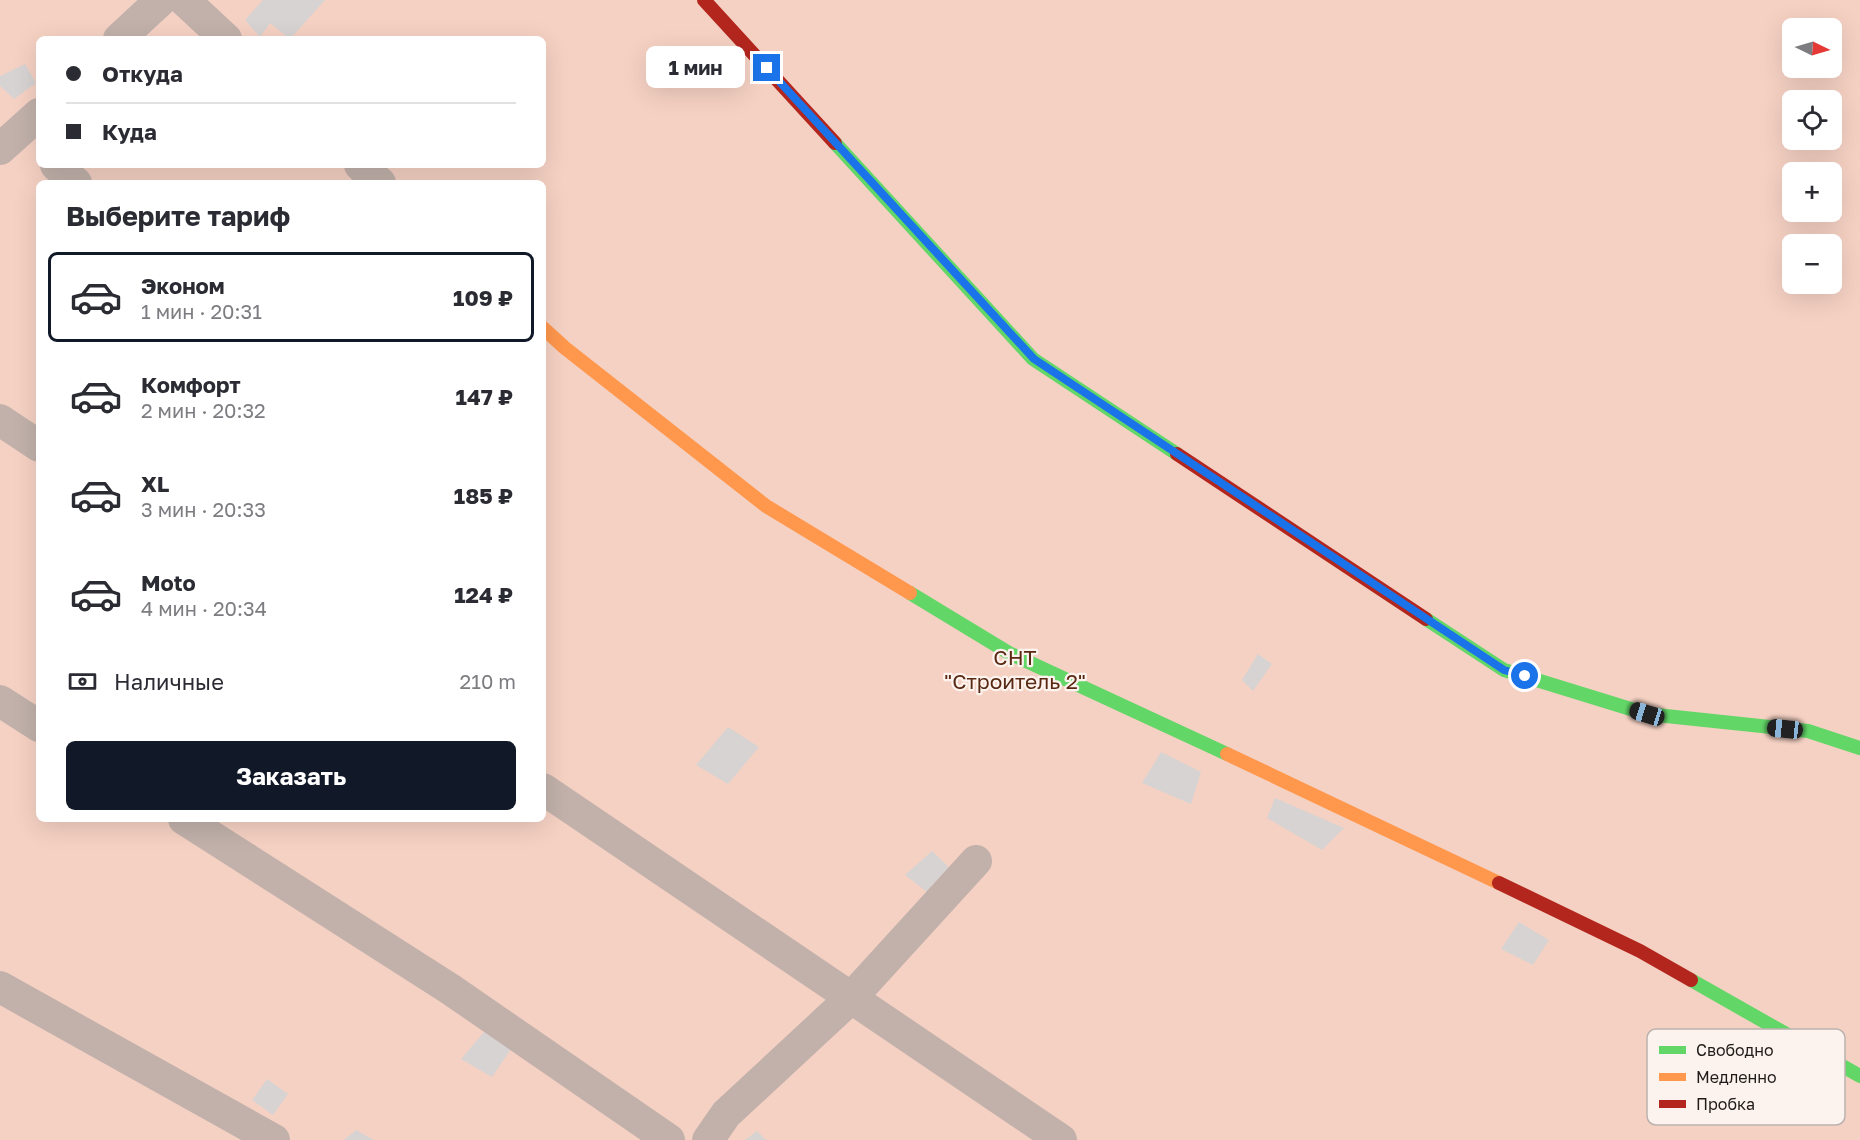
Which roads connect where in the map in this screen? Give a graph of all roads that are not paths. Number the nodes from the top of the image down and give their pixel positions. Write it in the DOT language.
graph roads {
  1 [pos="161,0"];
  2 [pos="184,0"];
  3 [pos="704,0"];
  4 [pos="122,36"];
  5 [pos="223,36"];
  6 [pos="59,168"];
  7 [pos="363,168"];
  8 [pos="73,180"];
  9 [pos="377,180"];
  10 [pos="546,331"];
  11 [pos="0,420"];
  12 [pos="36,444"];
  13 [pos="0,701"];
  14 [pos="36,724"];
  15 [pos="1860,748"];
  16 [pos="546,791"];
  17 [pos="189,822"];
  18 [pos="976,861"];
  19 [pos="0,987"];
  20 [pos="851,998"];
  21 [pos="1777,1029"];
  22 [pos="1845,1067"];
  23 [pos="1860,1076"];
  24 [pos="274,1140"];
  25 [pos="669,1140"];
  26 [pos="708,1140"];
  27 [pos="1061,1140"];
  1 -- 4 [label="street"];
  2 -- 5 [label="street"];
  3 -- 15 [label="street"];
  6 -- 8 [label="street"];
  7 -- 9 [label="street"];
  10 -- 21 [label="street"];
  11 -- 12 [label="street"];
  13 -- 14 [label="street"];
  16 -- 20 [label="street"];
  17 -- 25 [label="street"];
  18 -- 20 [label="street"];
  19 -- 24 [label="street"];
  20 -- 26 [label="street"];
  20 -- 27 [label="street"];
  22 -- 23 [label="street"];
}
